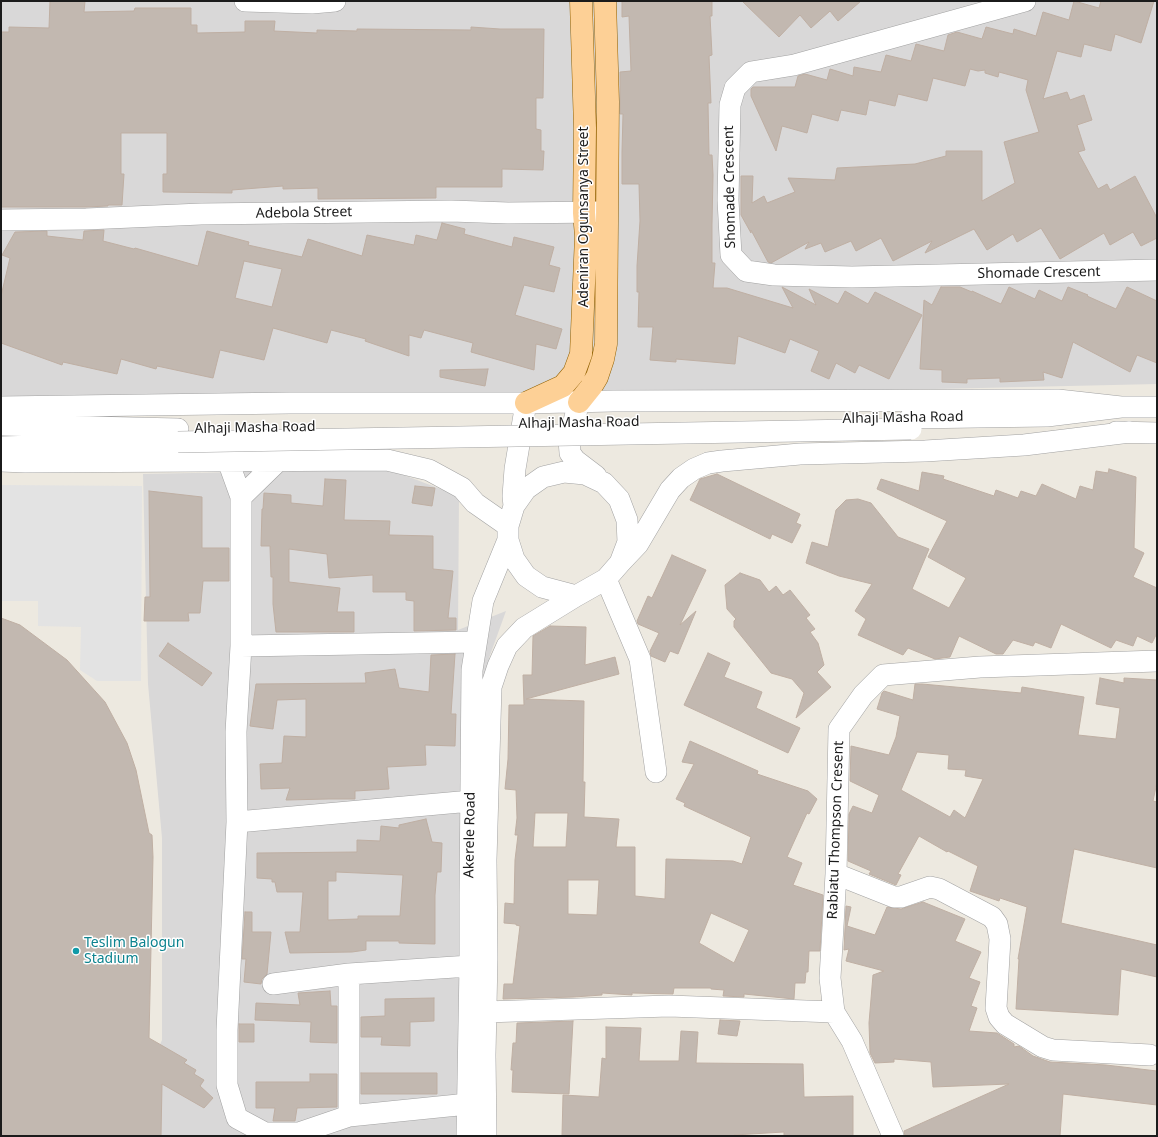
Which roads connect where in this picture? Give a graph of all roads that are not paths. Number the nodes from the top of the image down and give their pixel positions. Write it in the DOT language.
graph roads {
  1 [pos="245,1"];
  2 [pos="335,1"];
  3 [pos="581,1"];
  4 [pos="605,1"];
  5 [pos="1025,1"];
  6 [pos="607,212"];
  7 [pos="584,213"];
  8 [pos="1,220"];
  9 [pos="1157,270"];
  10 [pos="579,402"];
  11 [pos="526,403"];
  12 [pos="1,407"];
  13 [pos="1121,407"];
  14 [pos="1157,407"];
  15 [pos="910,423"];
  16 [pos="1,425"];
  17 [pos="1130,432"];
  18 [pos="1157,433"];
  19 [pos="178,436"];
  20 [pos="1,447"];
  21 [pos="1,461"];
  22 [pos="228,461"];
  23 [pos="278,461"];
  24 [pos="604,483"];
  25 [pos="242,497"];
  26 [pos="514,506"];
  27 [pos="508,533"];
  28 [pos="620,563"];
  29 [pos="606,579"];
  30 [pos="576,596"];
  31 [pos="476,642"];
  32 [pos="241,646"];
  33 [pos="1157,661"];
  34 [pos="656,772"];
  35 [pos="470,801"];
  36 [pos="237,822"];
  37 [pos="836,874"];
  38 [pos="470,966"];
  39 [pos="349,974"];
  40 [pos="273,984"];
  41 [pos="477,1009"];
  42 [pos="834,1012"];
  43 [pos="1150,1055"];
  44 [pos="468,1104"];
  45 [pos="349,1116"];
  46 [pos="467,1136"];
  47 [pos="486,1136"];
  48 [pos="893,1136"];
  1 -- 2 [label="street"];
  3 -- 7 [label="main road, Adeniran Ogunsanya Street"];
  4 -- 6 [label="main road, Adeniran Ogunsanya Street"];
  5 -- 9 [label="street, Shomade Crescent"];
  6 -- 7 [label="street, Adebola Street"];
  6 -- 10 [label="main road, Adeniran Ogunsanya Street"];
  7 -- 8 [label="street, Adebola Street"];
  7 -- 11 [label="main road, Adeniran Ogunsanya Street"];
  10 -- 11 [label="street"];
  10 -- 13 [label="street"];
  10 -- 24 [label="street"];
  11 -- 12 [label="street"];
  11 -- 26 [label="street"];
  13 -- 14 [label="street, Alhaji Masha Road"];
  13 -- 15 [label="street, Alhaji Masha Road"];
  15 -- 17 [label="street, Alhaji Masha Road"];
  15 -- 19 [label="street, Alhaji Masha Road, bridge"];
  16 -- 19 [label="street, Alhaji Masha Road"];
  17 -- 18 [label="street, Alhaji Masha Road"];
  17 -- 28 [label="street"];
  19 -- 20 [label="street, Alhaji Masha Road"];
  21 -- 22 [label="street"];
  22 -- 23 [label="street"];
  22 -- 25 [label="street"];
  23 -- 25 [label="street"];
  23 -- 27 [label="street"];
  24 -- 26 [label="street"];
  24 -- 28 [label="street"];
  25 -- 32 [label="street"];
  26 -- 27 [label="street"];
  27 -- 30 [label="street"];
  27 -- 31 [label="street, Akerele Road"];
  28 -- 29 [label="street"];
  29 -- 30 [label="street"];
  29 -- 34 [label="street"];
  30 -- 41 [label="street"];
  31 -- 32 [label="street"];
  31 -- 35 [label="street, Akerele Road"];
  32 -- 36 [label="street"];
  33 -- 37 [label="street, Rabiatu Thompson Cresent"];
  35 -- 36 [label="street"];
  35 -- 38 [label="street, Akerele Road"];
  36 -- 45 [label="street"];
  37 -- 42 [label="street, Rabiatu Thompson Cresent"];
  37 -- 43 [label="street"];
  38 -- 39 [label="street"];
  38 -- 41 [label="street, Akerele Road"];
  39 -- 40 [label="street"];
  39 -- 45 [label="street"];
  41 -- 42 [label="street"];
  41 -- 44 [label="street, Akerele Road"];
  41 -- 47 [label="street"];
  42 -- 48 [label="street, Rabiatu Thompson Cresent"];
  44 -- 45 [label="street"];
  44 -- 46 [label="street, Akerele Road"];
}
